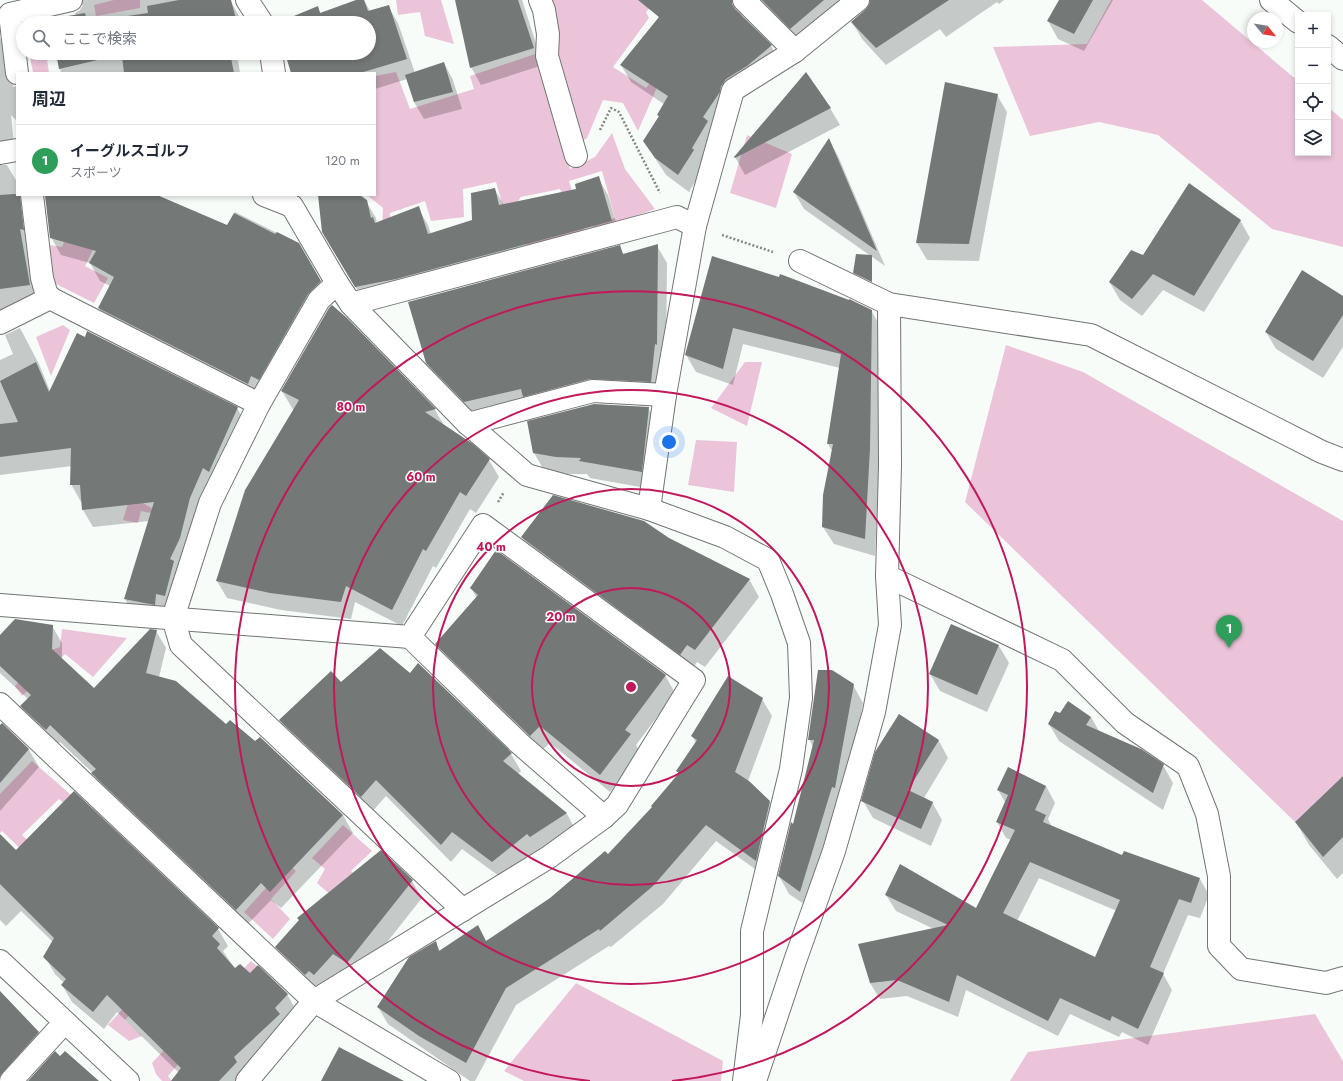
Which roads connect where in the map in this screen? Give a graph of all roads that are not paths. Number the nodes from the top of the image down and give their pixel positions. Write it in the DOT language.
graph roads {
  1 [pos="71,0"];
  2 [pos="247,0"];
  3 [pos="540,0"];
  4 [pos="744,0"];
  5 [pos="858,0"];
  6 [pos="1271,0"];
  7 [pos="257,16"];
  8 [pos="1295,20"];
  9 [pos="1330,48"];
  10 [pos="795,52"];
  11 [pos="16,58"];
  12 [pos="1343,59"];
  13 [pos="16,60"];
  14 [pos="272,60"];
  15 [pos="18,72"];
  16 [pos="274,72"];
  17 [pos="16,150"];
  18 [pos="0,153"];
  19 [pos="576,156"];
  20 [pos="32,196"];
  21 [pos="269,196"];
  22 [pos="291,200"];
  23 [pos="680,216"];
  24 [pos="800,261"];
  25 [pos="337,283"];
  26 [pos="50,298"];
  27 [pos="350,304"];
  28 [pos="888,304"];
  29 [pos="0,323"];
  30 [pos="665,395"];
  31 [pos="259,404"];
  32 [pos="468,424"];
  33 [pos="1343,460"];
  34 [pos="649,509"];
  35 [pos="887,576"];
  36 [pos="0,605"];
  37 [pos="173,618"];
  38 [pos="410,637"];
  39 [pos="0,704"];
  40 [pos="604,817"];
  41 [pos="463,910"];
  42 [pos="0,961"];
  43 [pos="1343,978"];
  44 [pos="314,1001"];
  45 [pos="65,1022"];
  46 [pos="11,1081"];
  47 [pos="128,1081"];
  48 [pos="247,1081"];
  49 [pos="449,1081"];
  50 [pos="744,1081"];
  51 [pos="755,1081"];
  1 -- 11 [label="main road"];
  2 -- 7 [label="main road"];
  3 -- 19 [label="main road"];
  4 -- 10 [label="main road"];
  5 -- 10 [label="main road"];
  6 -- 8 [label="main road"];
  9 -- 12 [label="main road"];
  10 -- 23 [label="main road"];
  13 -- 15 [label="main road"];
  14 -- 16 [label="main road"];
  17 -- 18 [label="main road"];
  20 -- 26 [label="main road"];
  21 -- 22 [label="main road"];
  22 -- 25 [label="main road"];
  23 -- 27 [label="main road"];
  23 -- 30 [label="main road"];
  24 -- 28 [label="main road"];
  25 -- 27 [label="main road"];
  25 -- 31 [label="main road"];
  26 -- 29 [label="main road"];
  26 -- 31 [label="main road"];
  27 -- 32 [label="main road"];
  28 -- 33 [label="main road"];
  28 -- 35 [label="main road"];
  30 -- 32 [label="main road"];
  30 -- 34 [label="main road"];
  31 -- 37 [label="main road"];
  32 -- 34 [label="main road"];
  34 -- 50 [label="main road"];
  35 -- 43 [label="main road"];
  35 -- 51 [label="main road"];
  36 -- 37 [label="main road"];
  37 -- 38 [label="main road"];
  37 -- 41 [label="main road"];
  38 -- 40 [label="main road"];
  38 -- 40 [label="main road"];
  39 -- 44 [label="main road"];
  40 -- 41 [label="main road"];
  41 -- 44 [label="main road"];
  42 -- 45 [label="main road"];
  44 -- 48 [label="main road"];
  44 -- 49 [label="main road"];
  45 -- 46 [label="main road"];
  45 -- 47 [label="main road"];
}
